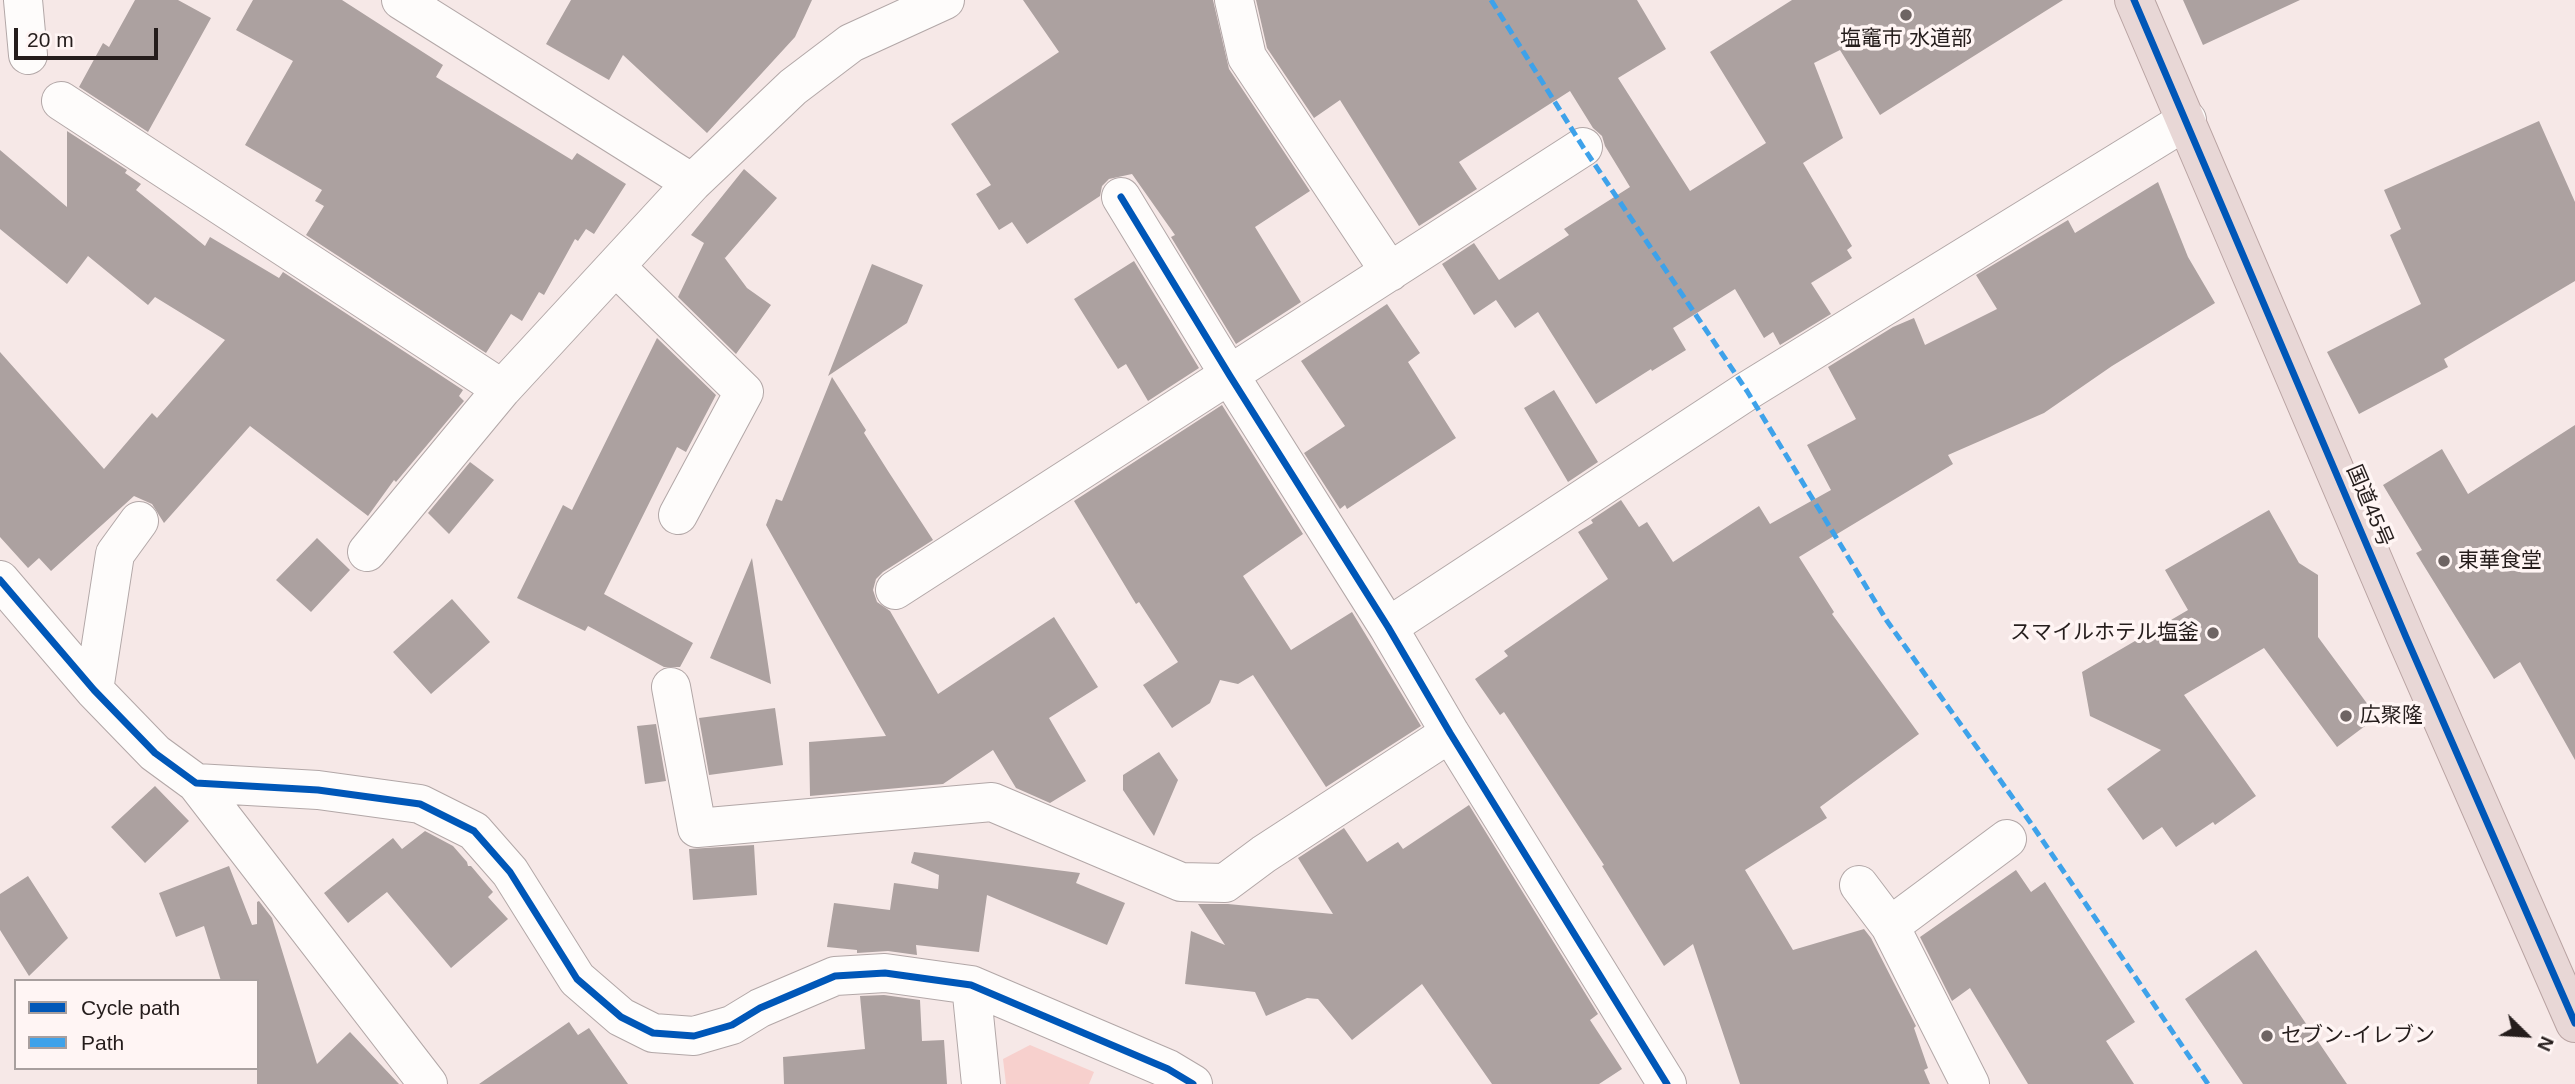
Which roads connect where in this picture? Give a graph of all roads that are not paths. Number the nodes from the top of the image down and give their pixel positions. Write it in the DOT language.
graph roads {
  1 [pos="23,0"];
  2 [pos="945,0"];
  3 [pos="1234,0"];
  4 [pos="2134,0"];
  5 [pos="405,1"];
  6 [pos="27,55"];
  7 [pos="61,101"];
  8 [pos="2187,120"];
  9 [pos="1583,147"];
  10 [pos="692,183"];
  11 [pos="1121,197"];
  12 [pos="615,267"];
  13 [pos="1390,272"];
  14 [pos="1230,376"];
  15 [pos="502,389"];
  16 [pos="678,515"];
  17 [pos="139,521"];
  18 [pos="367,552"];
  19 [pos="0,580"];
  20 [pos="895,590"];
  21 [pos="1388,626"];
  22 [pos="671,687"];
  23 [pos="94,690"];
  24 [pos="1450,733"];
  25 [pos="196,783"];
  26 [pos="2007,839"];
  27 [pos="1860,885"];
  28 [pos="1890,926"];
  29 [pos="971,985"];
  30 [pos="2575,1023"];
  31 [pos="421,1081"];
  32 [pos="981,1084"];
  33 [pos="1193,1084"];
  34 [pos="1667,1084"];
  35 [pos="1970,1084"];
  1 -- 6 [label="street"];
  2 -- 10 [label="street"];
  3 -- 13 [label="street"];
  4 -- 8 [label="highway, 国道45号"];
  5 -- 10 [label="street"];
  7 -- 15 [label="street"];
  8 -- 21 [label="street"];
  8 -- 30 [label="highway, 国道45号"];
  9 -- 13 [label="street"];
  10 -- 12 [label="street"];
  11 -- 14 [label="street"];
  12 -- 15 [label="street"];
  12 -- 16 [label="street"];
  13 -- 14 [label="street"];
  14 -- 20 [label="street"];
  14 -- 21 [label="street"];
  15 -- 18 [label="street"];
  17 -- 23 [label="street"];
  19 -- 23 [label="street"];
  21 -- 24 [label="street"];
  22 -- 24 [label="street"];
  23 -- 25 [label="street"];
  24 -- 34 [label="street"];
  25 -- 29 [label="street"];
  25 -- 31 [label="street"];
  26 -- 28 [label="street"];
  27 -- 28 [label="street"];
  28 -- 35 [label="street"];
  29 -- 32 [label="street"];
  29 -- 33 [label="street"];
}
